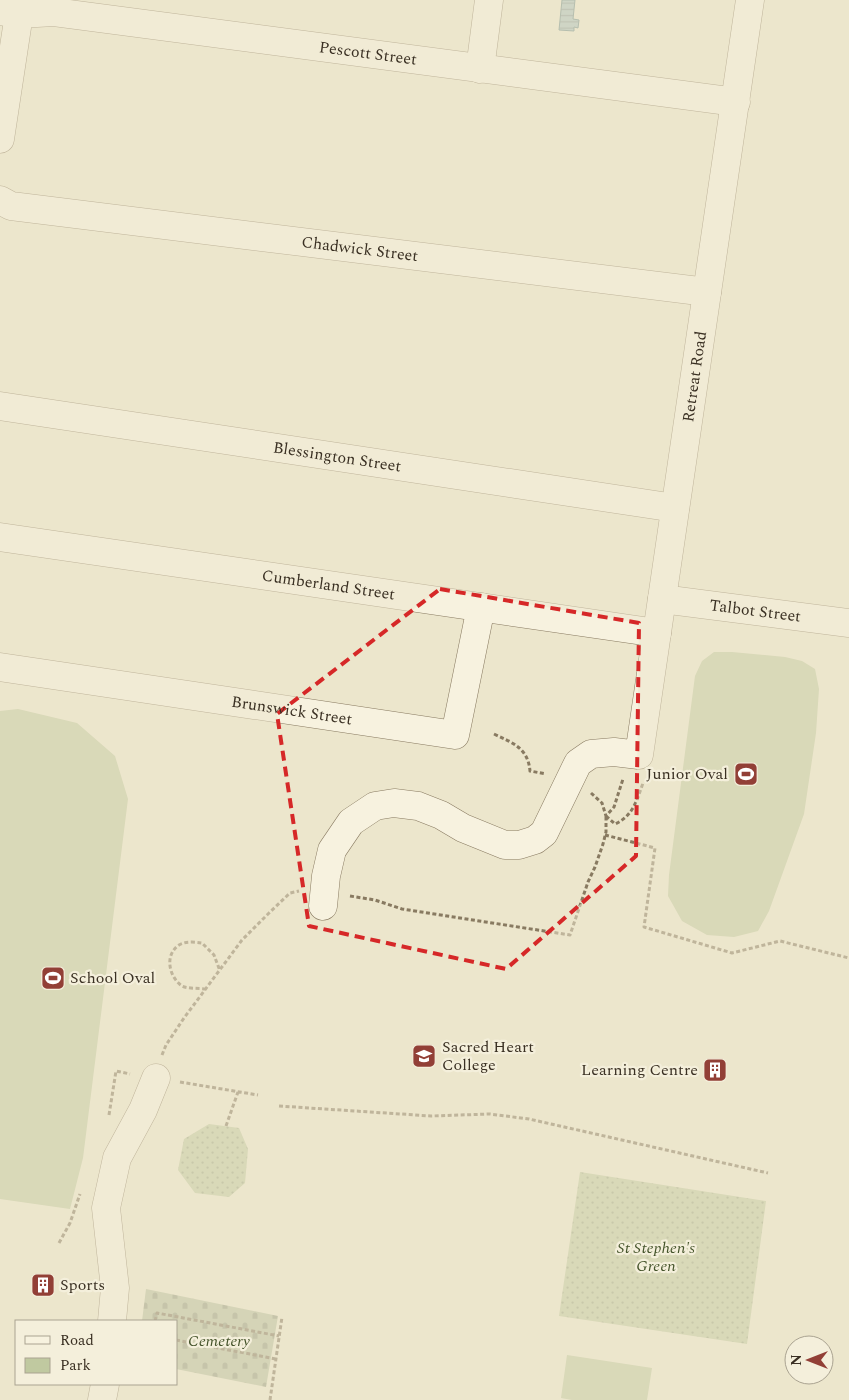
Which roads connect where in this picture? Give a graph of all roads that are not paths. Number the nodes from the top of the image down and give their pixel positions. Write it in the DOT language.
graph roads {
  1 [pos="489,0"];
  2 [pos="750,0"];
  3 [pos="14,8"];
  4 [pos="480,68"];
  5 [pos="736,102"];
  6 [pos="0,139"];
  7 [pos="6,203"];
  8 [pos="707,292"];
  9 [pos="0,406"];
  10 [pos="675,508"];
  11 [pos="0,537"];
  12 [pos="662,599"];
  13 [pos="481,608"];
  14 [pos="848,617"];
  15 [pos="657,633"];
  16 [pos="0,667"];
  17 [pos="335,901"];
  18 [pos="156,1078"];
  19 [pos="112,1320"];
  20 [pos="105,1385"];
  21 [pos="102,1400"];
  1 -- 4 [label="street"];
  2 -- 5 [label="street, Retreat Road"];
  3 -- 4 [label="street, Pescott Street"];
  3 -- 6 [label="street"];
  4 -- 5 [label="street, Pescott Street"];
  5 -- 8 [label="street, Retreat Road"];
  7 -- 8 [label="street, Chadwick Street"];
  8 -- 10 [label="street, Retreat Road"];
  9 -- 10 [label="street, Blessington Street"];
  10 -- 12 [label="street, Retreat Road"];
  11 -- 13 [label="street, Cumberland Street"];
  12 -- 14 [label="street, Talbot Street"];
  12 -- 15 [label="street, Retreat Road"];
  13 -- 15 [label="street, Cumberland Street"];
  13 -- 16 [label="street, Brunswick Street"];
  15 -- 17 [label="street, Retreat Road"];
  18 -- 19 [label="street"];
  20 -- 21 [label="street"];
}
